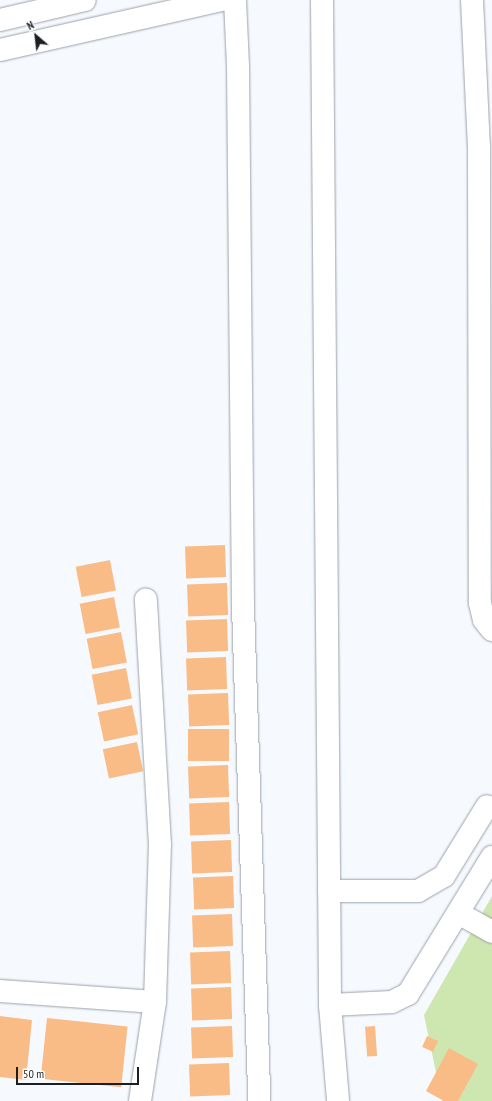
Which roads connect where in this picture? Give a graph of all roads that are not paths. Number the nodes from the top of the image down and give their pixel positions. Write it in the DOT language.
graph roads {
  1 [pos="85,0"];
  2 [pos="221,0"];
  3 [pos="235,0"];
  4 [pos="322,0"];
  5 [pos="472,0"];
  6 [pos="0,20"];
  7 [pos="0,50"];
  8 [pos="485,146"];
  9 [pos="486,346"];
  10 [pos="146,599"];
  11 [pos="492,630"];
  12 [pos="487,806"];
  13 [pos="492,856"];
  14 [pos="329,890"];
  15 [pos="458,913"];
  16 [pos="492,932"];
  17 [pos="0,991"];
  18 [pos="155,1002"];
  19 [pos="330,1005"];
  20 [pos="140,1101"];
  21 [pos="259,1101"];
  22 [pos="338,1101"];
  1 -- 6 [label="street"];
  2 -- 7 [label="street"];
  3 -- 21 [label="street"];
  4 -- 14 [label="street"];
  5 -- 8 [label="street"];
  8 -- 9 [label="street"];
  9 -- 11 [label="street"];
  10 -- 18 [label="street"];
  12 -- 14 [label="street"];
  13 -- 15 [label="street"];
  14 -- 19 [label="street"];
  15 -- 16 [label="street"];
  15 -- 19 [label="street"];
  17 -- 18 [label="street"];
  18 -- 20 [label="street"];
  19 -- 22 [label="street"];
}
